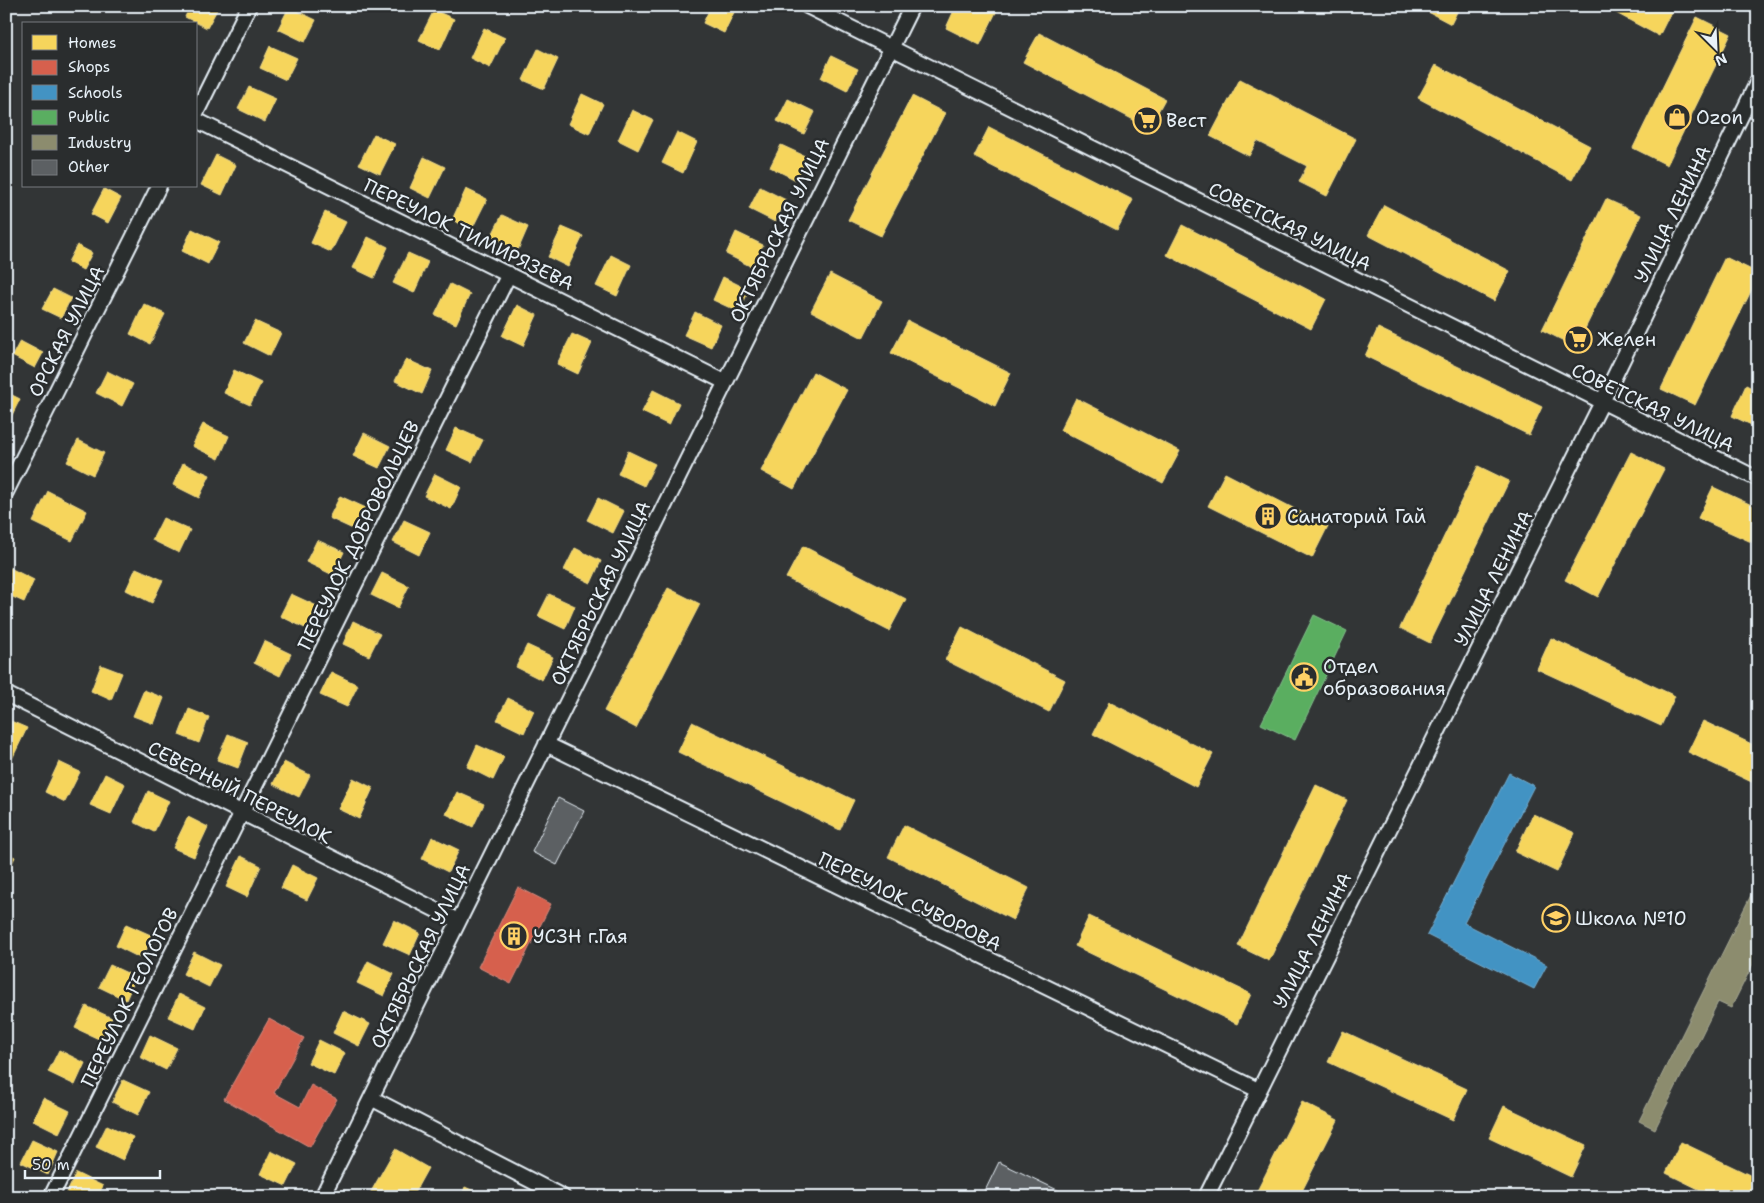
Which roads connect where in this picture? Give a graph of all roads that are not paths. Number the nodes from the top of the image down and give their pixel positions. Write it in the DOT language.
graph roads {
  1 [pos="249,6"];
  2 [pos="807,6"];
  3 [pos="912,6"];
  4 [pos="890,48"];
  5 [pos="1758,81"];
  6 [pos="198,109"];
  7 [pos="198,121"];
  8 [pos="159,188"];
  9 [pos="509,274"];
  10 [pos="725,382"];
  11 [pos="1602,402"];
  12 [pos="1758,479"];
  13 [pos="6,492"];
  14 [pos="6,694"];
  15 [pos="546,744"];
  16 [pos="241,814"];
  17 [pos="458,921"];
  18 [pos="1258,1090"];
  19 [pos="371,1098"];
  20 [pos="51,1197"];
  21 [pos="322,1197"];
  22 [pos="563,1197"];
  23 [pos="1206,1197"];
  1 -- 6 [label="street"];
  2 -- 4 [label="street, СОВЕТСКАЯ УЛИЦА"];
  3 -- 4 [label="street, ОКТЯБРЬСКАЯ УЛИЦА"];
  4 -- 10 [label="street, ОКТЯБРЬСКАЯ УЛИЦА"];
  4 -- 11 [label="street, СОВЕТСКАЯ УЛИЦА"];
  5 -- 11 [label="street, УЛИЦА ЛЕНИНА"];
  7 -- 9 [label="street, ПЕРЕУЛОК ТИМИРЯЗЕВА"];
  8 -- 13 [label="street, ОРСКАЯ УЛИЦА"];
  9 -- 10 [label="street, ПЕРЕУЛОК ТИМИРЯЗЕВА"];
  9 -- 16 [label="street, ПЕРЕУЛОК ДОБРОВОЛЬЦЕВ"];
  10 -- 15 [label="street, ОКТЯБРЬСКАЯ УЛИЦА"];
  11 -- 12 [label="street, СОВЕТСКАЯ УЛИЦА"];
  11 -- 18 [label="street, УЛИЦА ЛЕНИНА"];
  14 -- 16 [label="street, СЕВЕРНЫЙ ПЕРЕУЛОК"];
  15 -- 17 [label="street, ОКТЯБРЬСКАЯ УЛИЦА"];
  15 -- 18 [label="street, ПЕРЕУЛОК СУВОРОВА"];
  16 -- 17 [label="street, СЕВЕРНЫЙ ПЕРЕУЛОК"];
  16 -- 20 [label="street, ПЕРЕУЛОК ГЕОЛОГОВ"];
  17 -- 19 [label="street, ОКТЯБРЬСКАЯ УЛИЦА"];
  18 -- 23 [label="street, УЛИЦА ЛЕНИНА"];
  19 -- 21 [label="street, ОКТЯБРЬСКАЯ УЛИЦА"];
  19 -- 22 [label="street"];
}
